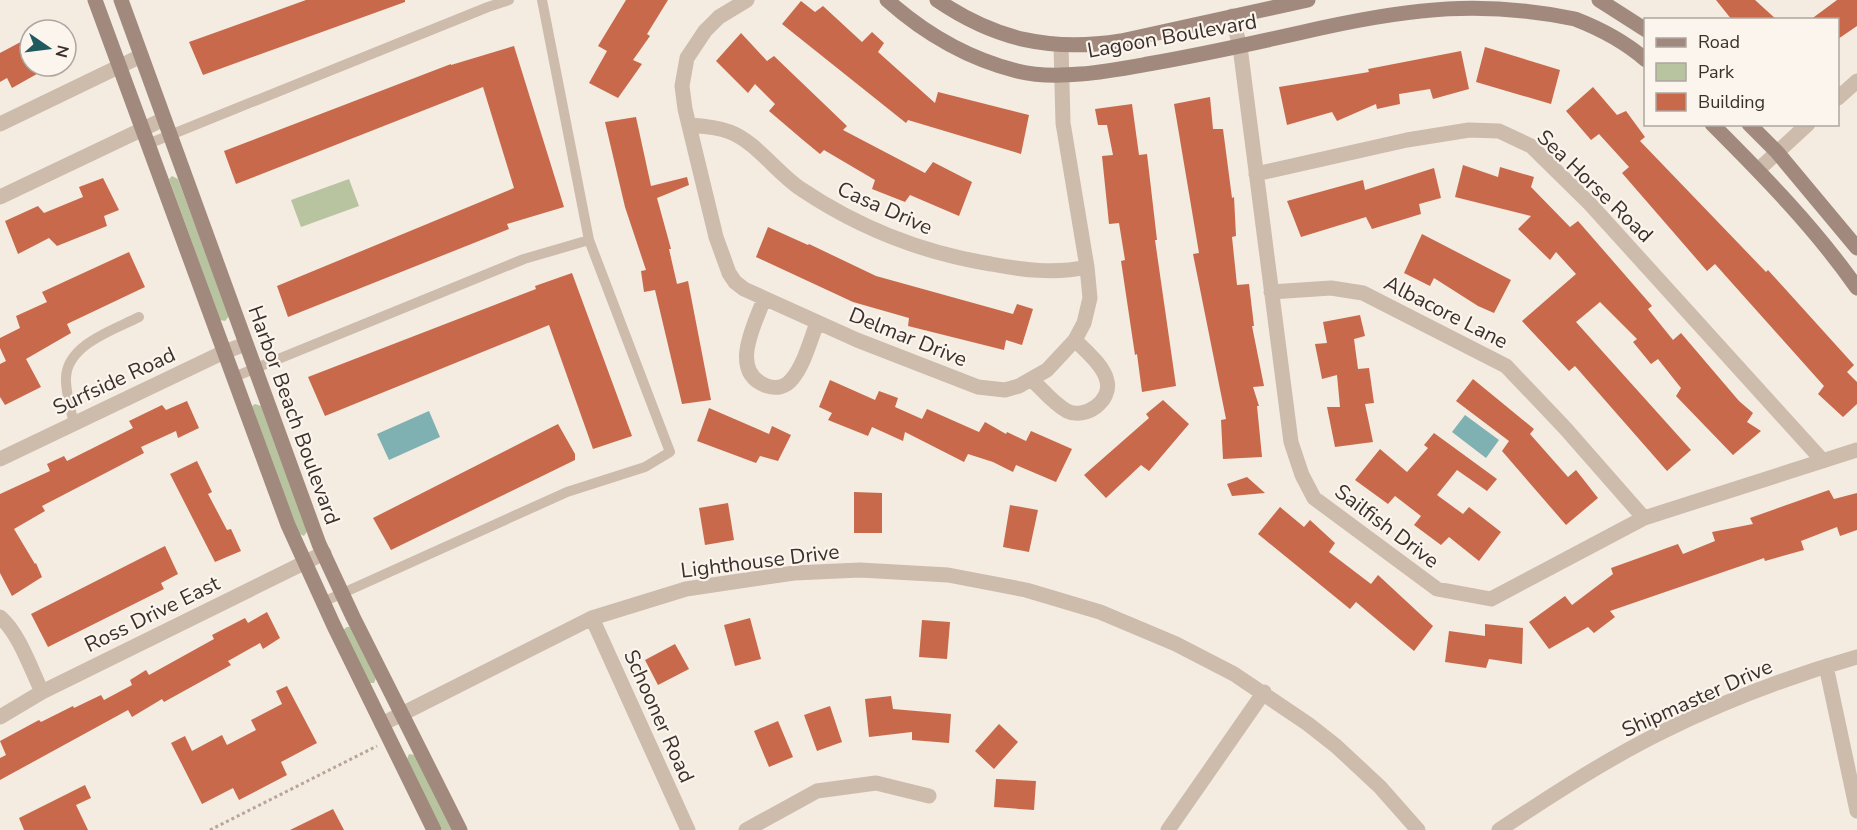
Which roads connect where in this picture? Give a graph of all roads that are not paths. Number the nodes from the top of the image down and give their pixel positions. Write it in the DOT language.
graph roads {
  1 [pos="95,0"];
  2 [pos="122,0"];
  3 [pos="509,0"];
  4 [pos="542,0"];
  5 [pos="747,0"];
  6 [pos="887,0"];
  7 [pos="937,0"];
  8 [pos="1308,0"];
  9 [pos="1599,0"];
  10 [pos="1232,16"];
  11 [pos="1644,29"];
  12 [pos="1061,45"];
  13 [pos="1240,47"];
  14 [pos="141,56"];
  15 [pos="1644,58"];
  16 [pos="119,66"];
  17 [pos="1062,75"];
  18 [pos="1857,81"];
  19 [pos="1839,97"];
  20 [pos="164,119"];
  21 [pos="0,124"];
  22 [pos="690,124"];
  23 [pos="1714,126"];
  24 [pos="1751,126"];
  25 [pos="1806,126"];
  26 [pos="142,128"];
  27 [pos="170,135"];
  28 [pos="148,144"];
  29 [pos="1777,152"];
  30 [pos="1758,170"];
  31 [pos="1256,174"];
  32 [pos="0,197"];
  33 [pos="589,240"];
  34 [pos="1857,248"];
  35 [pos="1087,267"];
  36 [pos="1857,288"];
  37 [pos="1271,292"];
  38 [pos="764,299"];
  39 [pos="139,317"];
  40 [pos="817,323"];
  41 [pos="1075,340"];
  42 [pos="246,344"];
  43 [pos="224,352"];
  44 [pos="256,369"];
  45 [pos="234,377"];
  46 [pos="1032,380"];
  47 [pos="74,423"];
  48 [pos="1857,450"];
  49 [pos="0,459"];
  50 [pos="1823,461"];
  51 [pos="1644,518"];
  52 [pos="324,554"];
  53 [pos="304,563"];
  54 [pos="342,594"];
  55 [pos="323,602"];
  56 [pos="0,616"];
  57 [pos="592,618"];
  58 [pos="1857,657"];
  59 [pos="1826,666"];
  60 [pos="42,692"];
  61 [pos="1264,692"];
  62 [pos="402,714"];
  63 [pos="0,717"];
  64 [pos="382,724"];
  65 [pos="929,796"];
  66 [pos="1857,811"];
  67 [pos="434,830"];
  68 [pos="460,830"];
  69 [pos="688,830"];
  70 [pos="746,830"];
  71 [pos="1168,830"];
  72 [pos="1418,830"];
  73 [pos="1499,830"];
  1 -- 16 [label="street, Harbor Beach Boulevard"];
  2 -- 14 [label="street, Harbor Beach Boulevard"];
  3 -- 27 [label="lane"];
  4 -- 33 [label="lane"];
  5 -- 22 [label="street, Delmar Drive"];
  6 -- 17 [label="street, Lagoon Boulevard"];
  7 -- 12 [label="street, Lagoon Boulevard"];
  8 -- 10 [label="street, Lagoon Boulevard"];
  9 -- 11 [label="street"];
  10 -- 12 [label="street, Lagoon Boulevard"];
  10 -- 13 [label="street, Sailfish Drive"];
  12 -- 17 [label="street, Delmar Drive"];
  13 -- 15 [label="street, Lagoon Boulevard"];
  13 -- 17 [label="street, Lagoon Boulevard"];
  13 -- 31 [label="street, Sailfish Drive"];
  14 -- 16 [label="street"];
  14 -- 20 [label="street, Harbor Beach Boulevard"];
  16 -- 21 [label="street"];
  16 -- 26 [label="street, Harbor Beach Boulevard"];
  17 -- 35 [label="street, Delmar Drive"];
  18 -- 19 [label="street"];
  20 -- 26 [label="street"];
  20 -- 27 [label="street, Harbor Beach Boulevard"];
  22 -- 35 [label="street, Casa Drive"];
  22 -- 38 [label="street, Delmar Drive"];
  23 -- 30 [label="street"];
  24 -- 29 [label="street"];
  25 -- 29 [label="street"];
  26 -- 28 [label="street, Harbor Beach Boulevard"];
  26 -- 32 [label="street"];
  27 -- 28 [label="lane"];
  27 -- 42 [label="street, Harbor Beach Boulevard"];
  28 -- 43 [label="street, Harbor Beach Boulevard"];
  29 -- 30 [label="street"];
  29 -- 34 [label="street"];
  30 -- 36 [label="street"];
  31 -- 37 [label="street, Sailfish Drive"];
  31 -- 50 [label="street, Sea Horse Road"];
  33 -- 44 [label="lane"];
  33 -- 54 [label="lane"];
  35 -- 41 [label="street, Delmar Drive"];
  37 -- 51 [label="street, Albacore Lane"];
  37 -- 51 [label="street, Sailfish Drive"];
  38 -- 40 [label="street, Delmar Drive"];
  38 -- 40 [label="street"];
  39 -- 47 [label="lane"];
  40 -- 46 [label="street, Delmar Drive"];
  41 -- 46 [label="street, Delmar Drive"];
  41 -- 46 [label="street"];
  42 -- 43 [label="street, Surfside Road"];
  42 -- 44 [label="street, Harbor Beach Boulevard"];
  43 -- 45 [label="street, Harbor Beach Boulevard"];
  43 -- 47 [label="street, Surfside Road"];
  44 -- 45 [label="lane"];
  44 -- 52 [label="street, Harbor Beach Boulevard"];
  45 -- 53 [label="street, Harbor Beach Boulevard"];
  47 -- 49 [label="street, Surfside Road"];
  48 -- 50 [label="street, Sailfish Drive"];
  50 -- 51 [label="street, Sailfish Drive"];
  52 -- 53 [label="street, Ross Drive East"];
  52 -- 54 [label="street, Harbor Beach Boulevard"];
  53 -- 55 [label="street, Harbor Beach Boulevard"];
  53 -- 60 [label="street, Ross Drive East"];
  54 -- 55 [label="lane"];
  54 -- 62 [label="street, Harbor Beach Boulevard"];
  55 -- 64 [label="street, Harbor Beach Boulevard"];
  56 -- 60 [label="street"];
  57 -- 61 [label="street, Lighthouse Drive"];
  57 -- 62 [label="street, Lighthouse Drive"];
  57 -- 69 [label="street, Schooner Road"];
  58 -- 59 [label="street, Shipmaster Drive"];
  59 -- 66 [label="street"];
  59 -- 73 [label="street, Shipmaster Drive"];
  60 -- 63 [label="street, Ross Drive East"];
  61 -- 71 [label="street"];
  61 -- 72 [label="street, Lighthouse Drive"];
  62 -- 64 [label="street, Lighthouse Drive"];
  62 -- 68 [label="street, Harbor Beach Boulevard"];
  64 -- 67 [label="street, Harbor Beach Boulevard"];
  65 -- 70 [label="street"];
}
